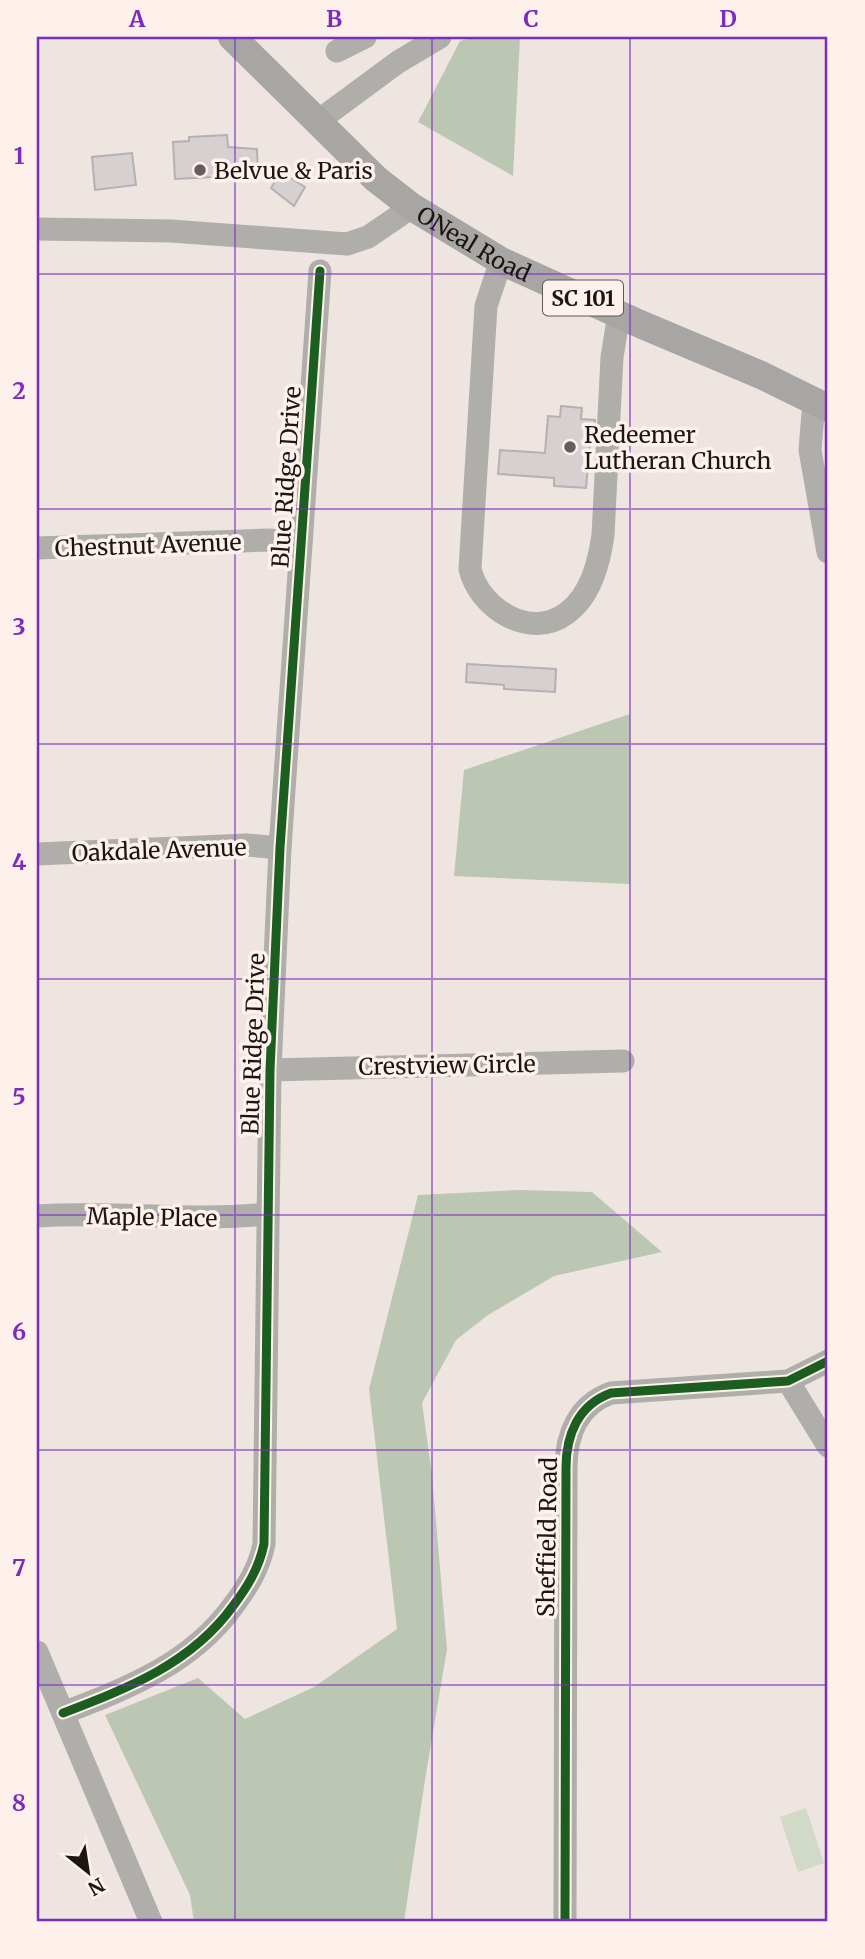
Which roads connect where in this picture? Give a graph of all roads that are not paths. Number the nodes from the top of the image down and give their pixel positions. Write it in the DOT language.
graph roads {
  1 [pos="232,37"];
  2 [pos="365,37"];
  3 [pos="429,39"];
  4 [pos="337,51"];
  5 [pos="318,121"];
  6 [pos="412,207"];
  7 [pos="37,229"];
  8 [pos="501,261"];
  9 [pos="320,271"];
  10 [pos="619,314"];
  11 [pos="821,405"];
  12 [pos="301,542"];
  13 [pos="37,548"];
  14 [pos="828,552"];
  15 [pos="280,848"];
  16 [pos="37,854"];
  17 [pos="623,1061"];
  18 [pos="270,1070"];
  19 [pos="267,1214"];
  20 [pos="37,1216"];
  21 [pos="828,1361"];
  22 [pos="788,1381"];
  23 [pos="828,1446"];
  24 [pos="37,1652"];
  25 [pos="62,1713"];
  26 [pos="151,1922"];
  27 [pos="565,1922"];
  1 -- 5 [label="main road, SC 101"];
  2 -- 4 [label="street"];
  3 -- 5 [label="street"];
  5 -- 6 [label="main road, SC 101"];
  6 -- 7 [label="street, ONeal Road"];
  6 -- 8 [label="main road, ONeal Road / SC 101"];
  8 -- 10 [label="main road, ONeal Road / SC 101"];
  8 -- 10 [label="street"];
  9 -- 12 [label="street, Blue Ridge Drive"];
  10 -- 11 [label="main road, ONeal Road / SC 101"];
  11 -- 14 [label="street"];
  12 -- 13 [label="street, Chestnut Avenue"];
  12 -- 15 [label="street, Blue Ridge Drive"];
  15 -- 16 [label="street, Oakdale Avenue"];
  15 -- 18 [label="street, Blue Ridge Drive"];
  17 -- 18 [label="street, Crestview Circle"];
  18 -- 19 [label="street, Blue Ridge Drive"];
  19 -- 20 [label="street, Maple Place"];
  19 -- 25 [label="street, Blue Ridge Drive"];
  21 -- 22 [label="street, Sheffield Road"];
  22 -- 23 [label="street"];
  22 -- 27 [label="street, Sheffield Road"];
  24 -- 25 [label="street"];
  25 -- 26 [label="street"];
}
